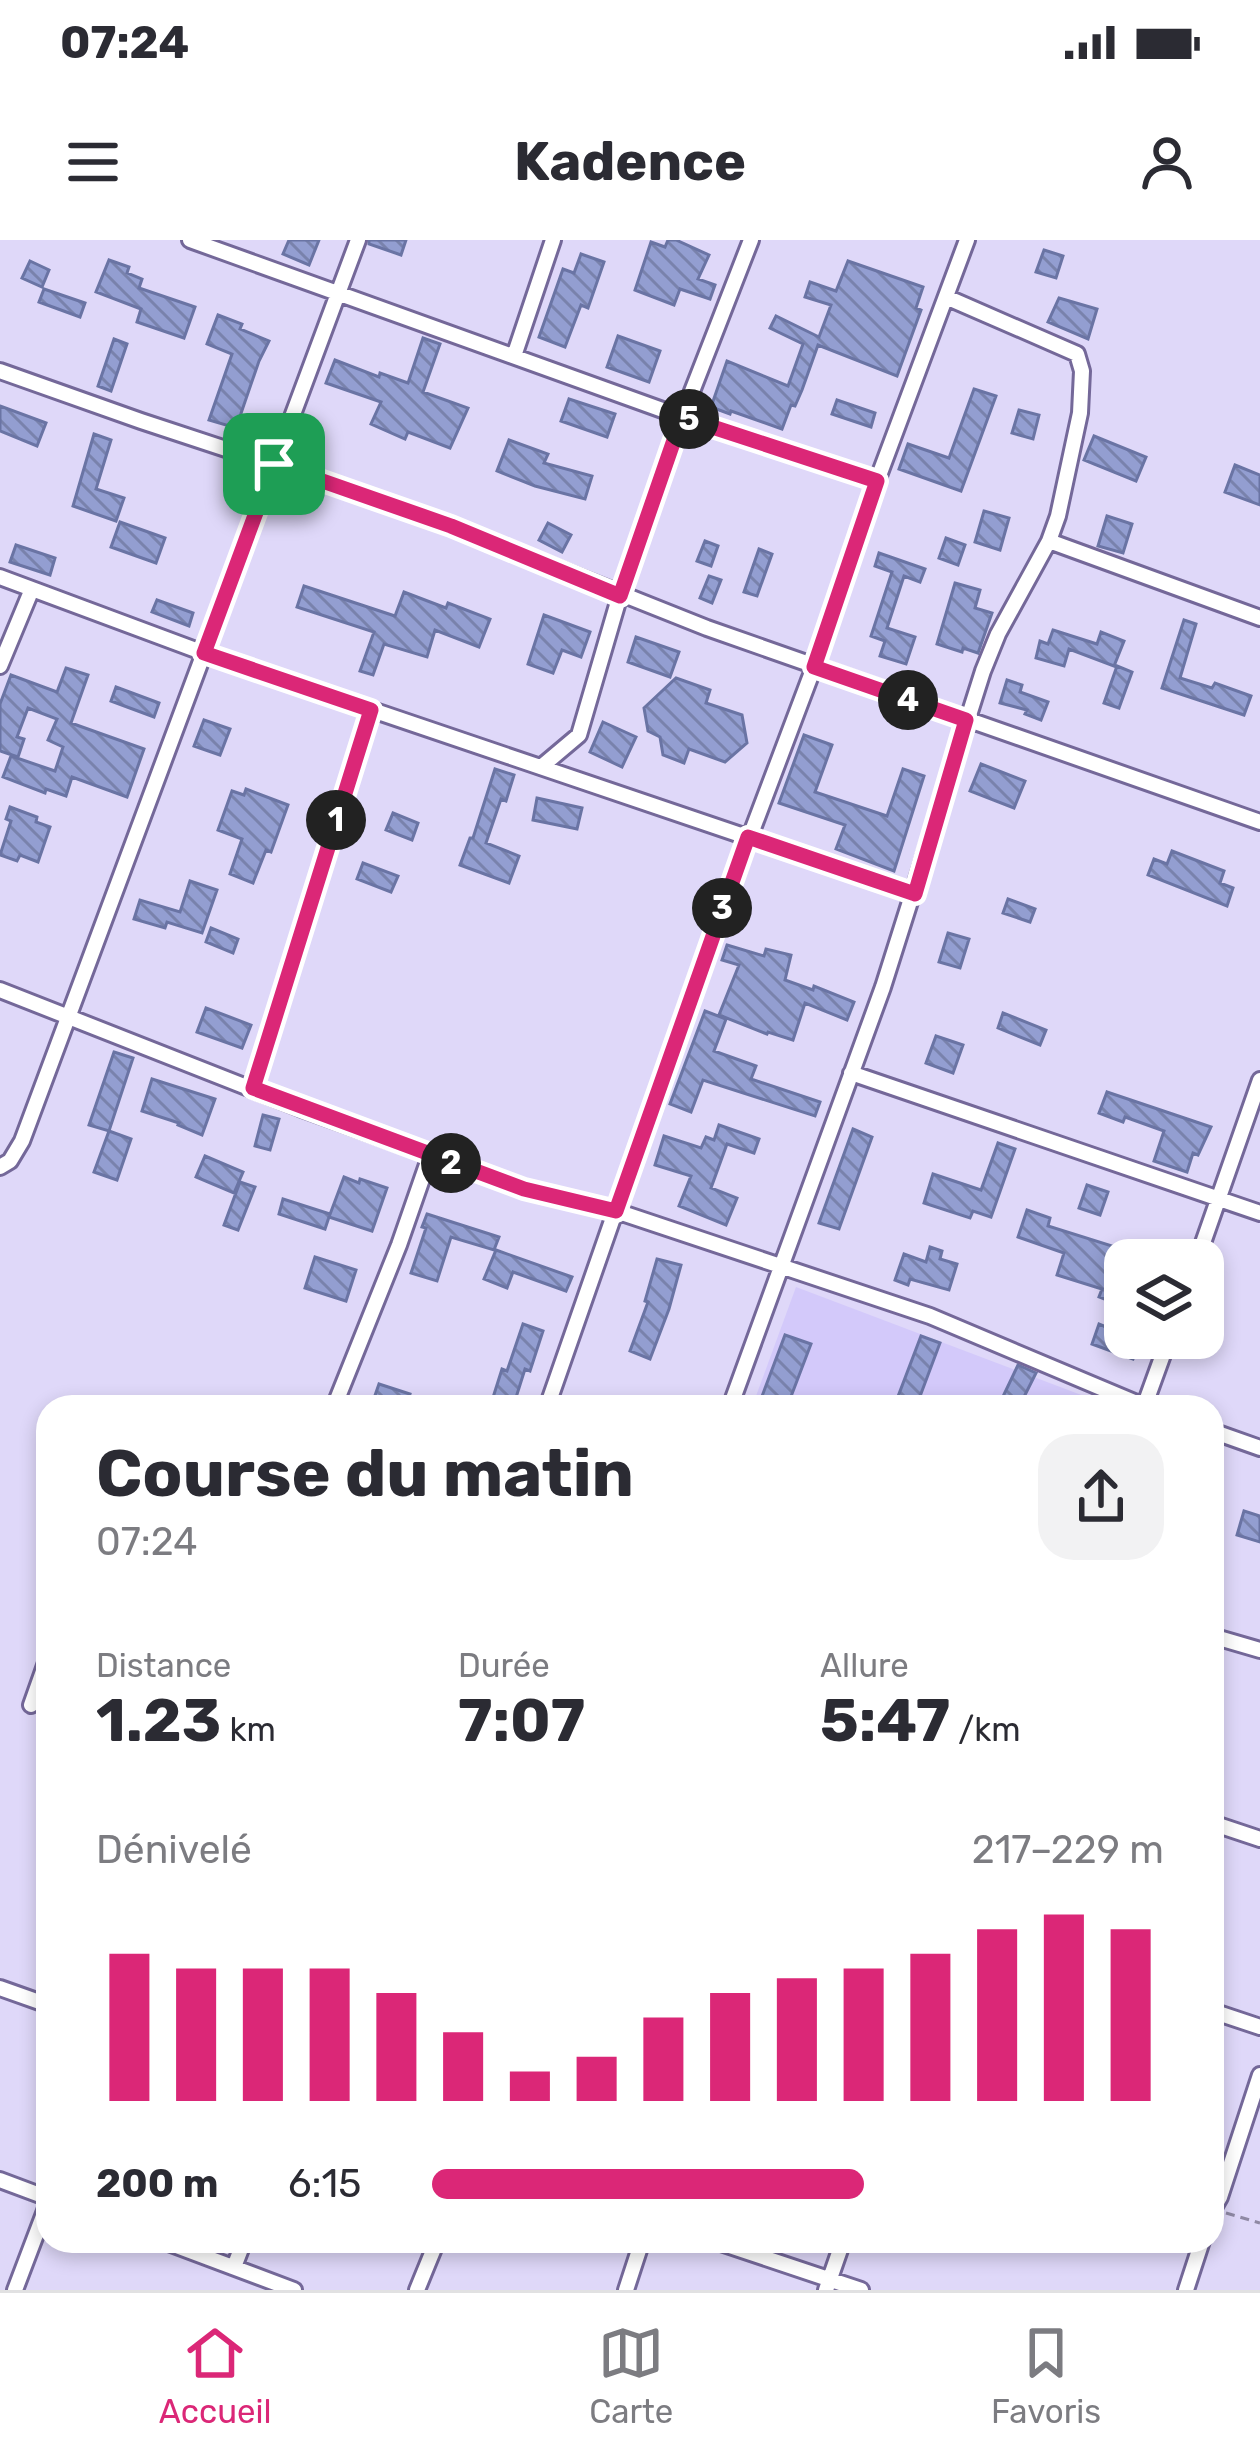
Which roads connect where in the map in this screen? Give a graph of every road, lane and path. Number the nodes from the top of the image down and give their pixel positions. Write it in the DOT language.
graph roads {
  1 [pos="190,240"];
  2 [pos="358,240"];
  3 [pos="553,240"];
  4 [pos="751,240"];
  5 [pos="967,240"];
  6 [pos="338,294"];
  7 [pos="946,297"];
  8 [pos="514,356"];
  9 [pos="0,371"];
  10 [pos="682,417"];
  11 [pos="274,464"];
  12 [pos="877,481"];
  13 [pos="1049,541"];
  14 [pos="0,577"];
  15 [pos="32,589"];
  16 [pos="620,596"];
  17 [pos="1260,618"];
  18 [pos="204,653"];
  19 [pos="0,666"];
  20 [pos="814,667"];
  21 [pos="371,710"];
  22 [pos="966,720"];
  23 [pos="541,767"];
  24 [pos="1260,822"];
  25 [pos="748,837"];
  26 [pos="915,894"];
  27 [pos="0,990"];
  28 [pos="69,1016"];
  29 [pos="851,1073"];
  30 [pos="1260,1080"];
  31 [pos="253,1088"];
  32 [pos="430,1156"];
  33 [pos="0,1167"];
  34 [pos="1219,1198"];
  35 [pos="616,1211"];
  36 [pos="1260,1213"];
  37 [pos="1204,1239"];
  38 [pos="782,1265"];
  39 [pos="1162,1359"];
  40 [pos="339,1395"];
  41 [pos="552,1395"];
  42 [pos="734,1395"];
  43 [pos="1117,1395"];
  44 [pos="1149,1395"];
  45 [pos="1224,1434"];
  46 [pos="1260,1448"];
  47 [pos="1224,1640"];
  48 [pos="1260,1650"];
  49 [pos="36,1691"];
  50 [pos="31,1705"];
  51 [pos="1224,1827"];
  52 [pos="1260,1839"];
  53 [pos="0,1988"];
  54 [pos="36,2001"];
  55 [pos="1224,2015"];
  56 [pos="1260,2027"];
  57 [pos="1260,2075"];
  58 [pos="1224,2175"];
  59 [pos="0,2180"];
  60 [pos="36,2195"];
  61 [pos="1224,2207"];
  62 [pos="1260,2223"];
  63 [pos="36,2233"];
  64 [pos="195,2253"];
  65 [pos="239,2253"];
  66 [pos="432,2253"];
  67 [pos="638,2253"];
  68 [pos="747,2253"];
  69 [pos="839,2253"];
  70 [pos="1198,2253"];
  71 [pos="233,2267"];
  72 [pos="828,2285"];
  73 [pos="15,2290"];
  74 [pos="294,2290"];
  75 [pos="417,2290"];
  76 [pos="626,2290"];
  77 [pos="861,2290"];
  78 [pos="1186,2290"];
  1 -- 6 [label="street"];
  2 -- 6 [label="street"];
  3 -- 8 [label="street"];
  4 -- 10 [label="street"];
  5 -- 7 [label="street"];
  6 -- 8 [label="street"];
  6 -- 11 [label="street"];
  7 -- 12 [label="street"];
  7 -- 13 [label="street"];
  8 -- 10 [label="street"];
  9 -- 11 [label="street"];
  10 -- 12 [label="street"];
  10 -- 16 [label="street"];
  11 -- 16 [label="street"];
  11 -- 18 [label="street"];
  12 -- 20 [label="street"];
  13 -- 17 [label="street"];
  13 -- 22 [label="street"];
  14 -- 15 [label="street"];
  15 -- 18 [label="street"];
  15 -- 19 [label="street"];
  16 -- 20 [label="street"];
  16 -- 23 [label="street"];
  18 -- 21 [label="street"];
  18 -- 28 [label="street"];
  20 -- 22 [label="street"];
  20 -- 25 [label="street"];
  21 -- 23 [label="street"];
  21 -- 31 [label="street"];
  22 -- 24 [label="street"];
  22 -- 26 [label="street"];
  23 -- 25 [label="street"];
  25 -- 26 [label="street"];
  25 -- 35 [label="street"];
  26 -- 29 [label="street"];
  27 -- 28 [label="street"];
  28 -- 31 [label="street"];
  28 -- 33 [label="street"];
  29 -- 34 [label="street"];
  29 -- 38 [label="street"];
  30 -- 34 [label="street"];
  31 -- 32 [label="street"];
  32 -- 35 [label="street"];
  32 -- 40 [label="street"];
  34 -- 36 [label="street"];
  34 -- 37 [label="street"];
  35 -- 38 [label="street"];
  35 -- 41 [label="street"];
  38 -- 42 [label="street"];
  38 -- 43 [label="street"];
  39 -- 44 [label="street"];
  45 -- 46 [label="street"];
  47 -- 48 [label="street"];
  49 -- 50 [label="street"];
  51 -- 52 [label="street"];
  53 -- 54 [label="street"];
  55 -- 56 [label="street"];
  57 -- 58 [label="street"];
  59 -- 60 [label="street"];
  61 -- 62 [label="path"];
  63 -- 73 [label="street"];
  64 -- 71 [label="street"];
  65 -- 71 [label="street"];
  66 -- 75 [label="street"];
  67 -- 76 [label="street"];
  68 -- 72 [label="street"];
  69 -- 72 [label="street"];
  70 -- 78 [label="street"];
  71 -- 74 [label="street"];
  72 -- 77 [label="street"];
}
